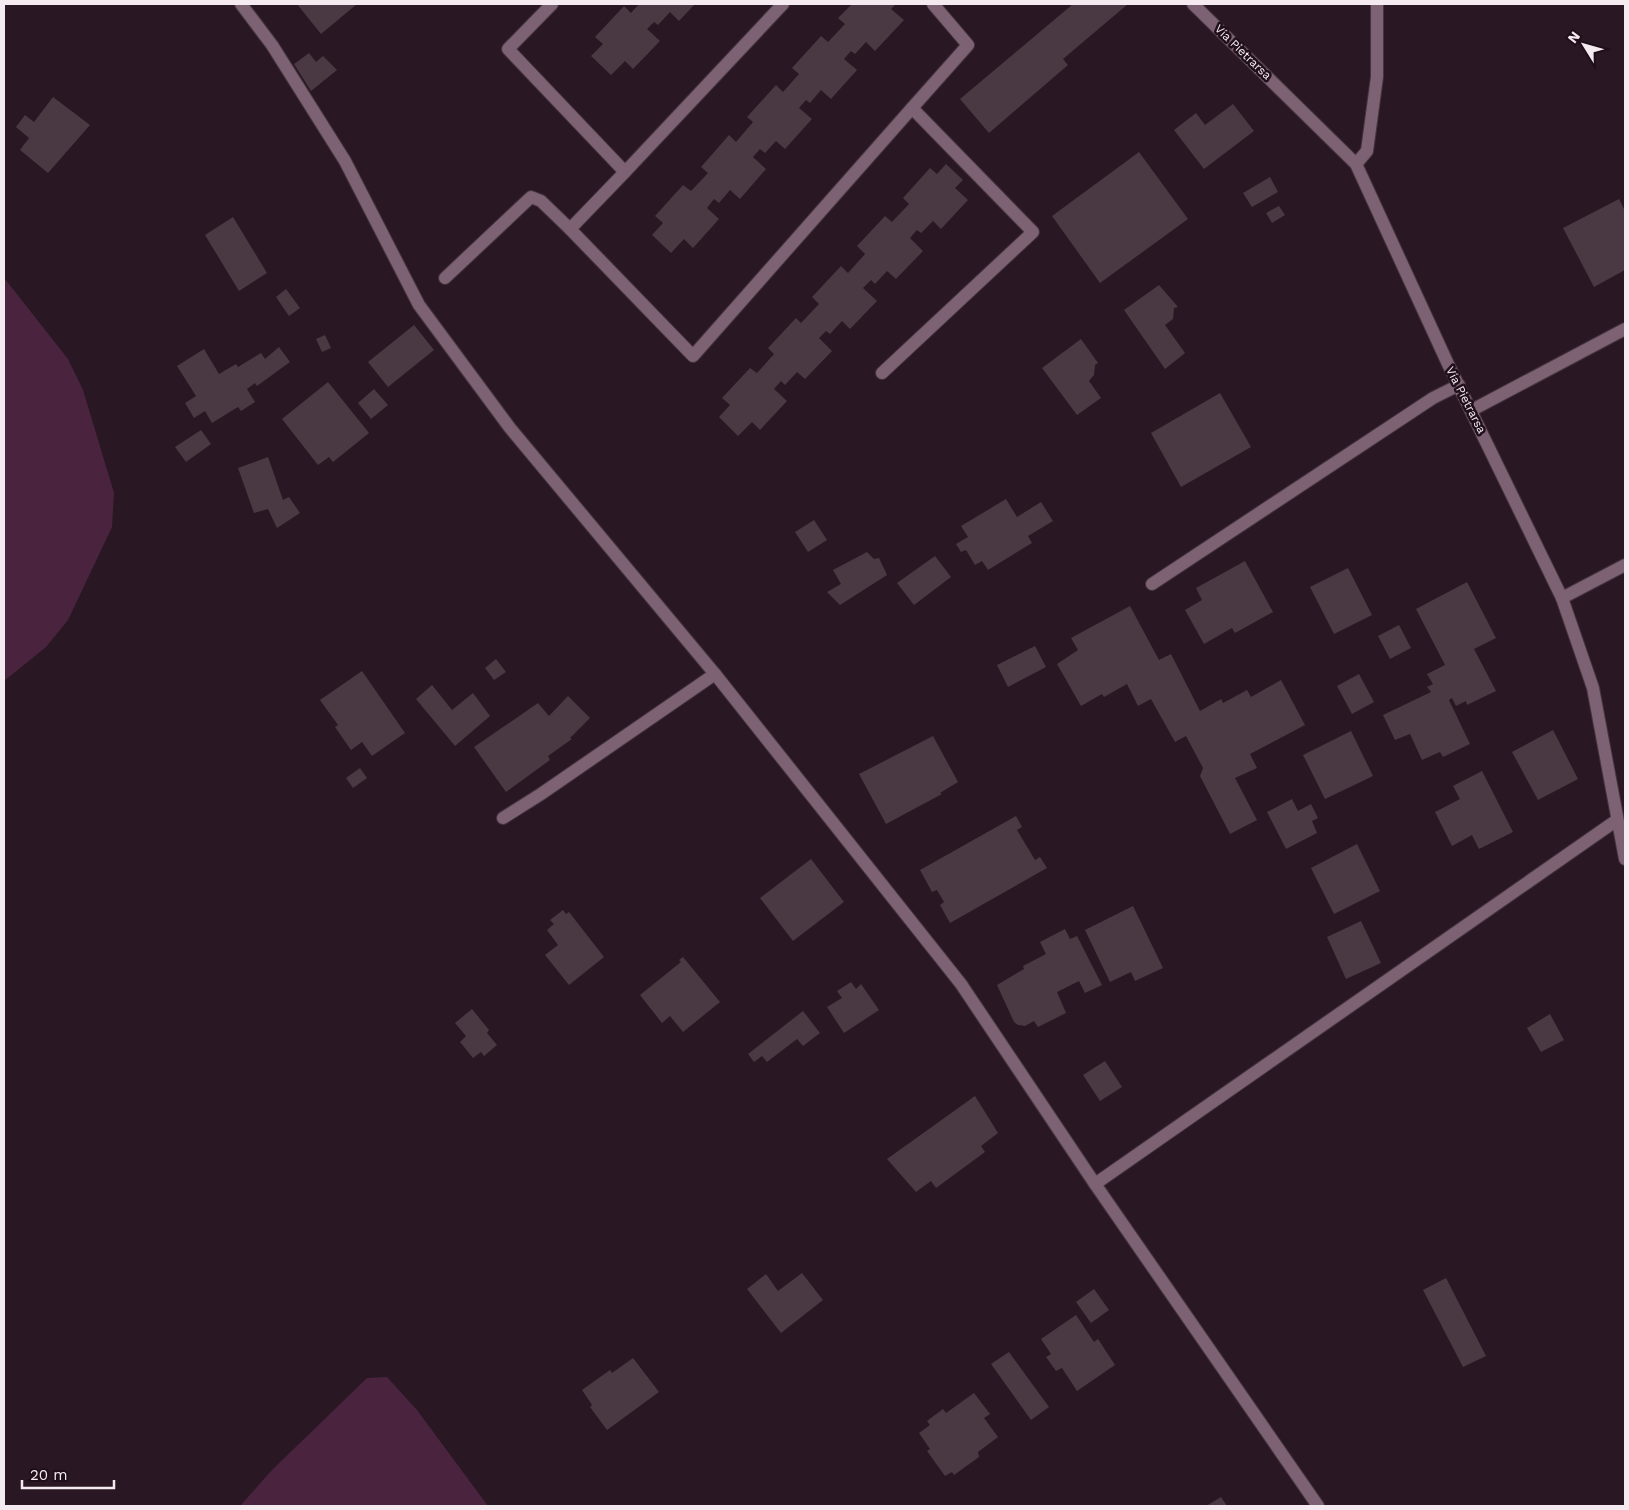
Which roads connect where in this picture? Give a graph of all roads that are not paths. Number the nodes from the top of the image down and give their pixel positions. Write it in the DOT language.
graph roads {
  1 [pos="241,4"];
  2 [pos="552,4"];
  3 [pos="783,4"];
  4 [pos="932,4"];
  5 [pos="1193,4"];
  6 [pos="1377,4"];
  7 [pos="912,108"];
  8 [pos="1356,164"];
  9 [pos="626,172"];
  10 [pos="570,229"];
  11 [pos="445,278"];
  12 [pos="1625,329"];
  13 [pos="882,373"];
  14 [pos="1459,385"];
  15 [pos="1472,410"];
  16 [pos="1625,566"];
  17 [pos="1152,584"];
  18 [pos="1562,598"];
  19 [pos="715,674"];
  20 [pos="503,818"];
  21 [pos="1616,820"];
  22 [pos="1625,859"];
  23 [pos="1095,1184"];
  24 [pos="1318,1506"];
  1 -- 19 [label="street"];
  2 -- 9 [label="street"];
  3 -- 9 [label="street"];
  4 -- 7 [label="street"];
  5 -- 8 [label="street, Via Pietrarsa"];
  6 -- 8 [label="street"];
  7 -- 10 [label="street"];
  7 -- 13 [label="street"];
  8 -- 14 [label="street, Via Pietrarsa"];
  9 -- 10 [label="street"];
  10 -- 11 [label="street"];
  12 -- 15 [label="street"];
  14 -- 15 [label="street, Via Pietrarsa"];
  14 -- 17 [label="street"];
  15 -- 18 [label="street, Via Pietrarsa"];
  16 -- 18 [label="street"];
  18 -- 21 [label="street, Via Pietrarsa"];
  19 -- 20 [label="street"];
  19 -- 23 [label="street"];
  21 -- 22 [label="street, Via Pietrarsa"];
  21 -- 23 [label="street"];
  23 -- 24 [label="street"];
}
